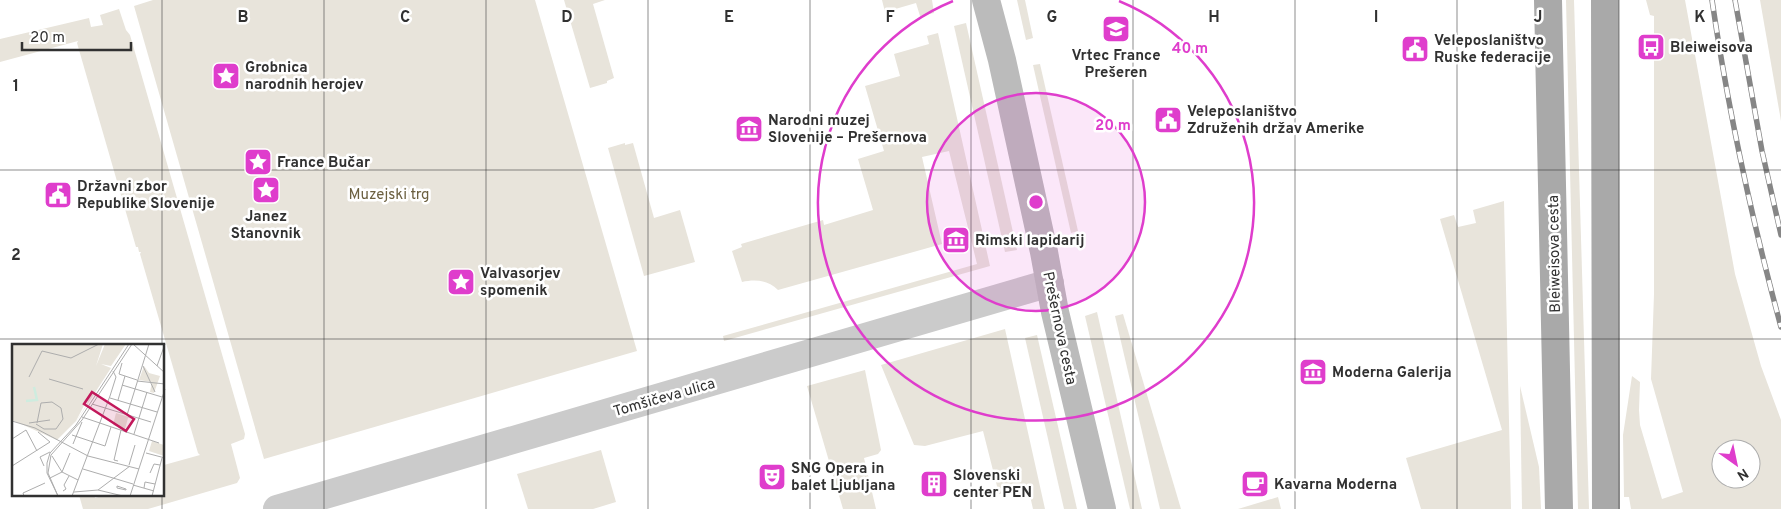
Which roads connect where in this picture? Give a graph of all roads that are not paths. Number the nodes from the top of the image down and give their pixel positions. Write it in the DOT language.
graph roads {
  1 [pos="986,0"];
  2 [pos="1548,0"];
  3 [pos="1604,0"];
  4 [pos="1050,283"];
  5 [pos="289,507"];
  6 [pos="1102,509"];
  7 [pos="1559,509"];
  8 [pos="1606,509"];
  1 -- 4 [label="main road, Prešernova cesta"];
  2 -- 7 [label="main road, Bleiweisova cesta"];
  3 -- 8 [label="main road"];
  4 -- 5 [label="street, Tomšičeva ulica"];
  4 -- 6 [label="main road, Prešernova cesta"];
}
